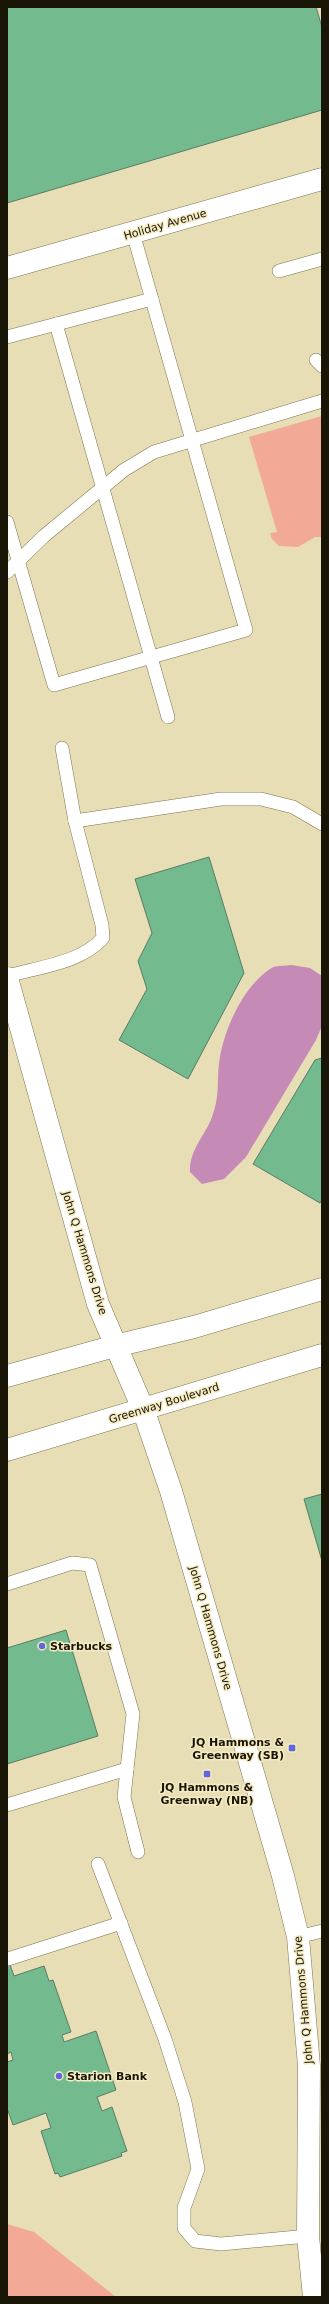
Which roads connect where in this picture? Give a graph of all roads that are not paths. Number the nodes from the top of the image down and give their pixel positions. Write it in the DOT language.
graph roads {
  1 [pos="322,179"];
  2 [pos="133,233"];
  3 [pos="322,259"];
  4 [pos="7,268"];
  5 [pos="279,271"];
  6 [pos="152,299"];
  7 [pos="56,324"];
  8 [pos="7,337"];
  9 [pos="322,401"];
  10 [pos="192,438"];
  11 [pos="103,489"];
  12 [pos="7,522"];
  13 [pos="18,559"];
  14 [pos="7,572"];
  15 [pos="152,657"];
  16 [pos="168,717"];
  17 [pos="62,748"];
  18 [pos="74,822"];
  19 [pos="322,824"];
  20 [pos="7,977"];
  21 [pos="322,1289"];
  22 [pos="115,1346"];
  23 [pos="322,1355"];
  24 [pos="7,1376"];
  25 [pos="143,1409"];
  26 [pos="7,1450"];
  27 [pos="7,1584"];
  28 [pos="127,1769"];
  29 [pos="7,1805"];
  30 [pos="138,1852"];
  31 [pos="98,1864"];
  32 [pos="121,1923"];
  33 [pos="322,1930"];
  34 [pos="298,1937"];
  35 [pos="8,1960"];
  36 [pos="308,2236"];
  37 [pos="314,2297"];
  1 -- 2 [label="street, Holiday Avenue"];
  2 -- 4 [label="street, Holiday Avenue"];
  2 -- 6 [label="lane"];
  3 -- 5 [label="lane"];
  6 -- 7 [label="lane"];
  6 -- 10 [label="lane"];
  7 -- 8 [label="lane"];
  7 -- 11 [label="lane"];
  9 -- 10 [label="lane"];
  10 -- 11 [label="lane"];
  10 -- 15 [label="lane"];
  11 -- 13 [label="lane"];
  11 -- 15 [label="lane"];
  12 -- 13 [label="lane"];
  13 -- 14 [label="lane"];
  13 -- 15 [label="lane"];
  15 -- 16 [label="lane"];
  17 -- 18 [label="lane"];
  18 -- 19 [label="lane"];
  18 -- 20 [label="lane"];
  20 -- 22 [label="street, John Q Hammons Drive"];
  21 -- 22 [label="street"];
  22 -- 24 [label="street"];
  22 -- 25 [label="street, John Q Hammons Drive"];
  23 -- 25 [label="street, Greenway Boulevard"];
  25 -- 26 [label="street, Greenway Boulevard"];
  25 -- 34 [label="street, John Q Hammons Drive"];
  27 -- 28 [label="lane"];
  28 -- 29 [label="lane"];
  28 -- 30 [label="lane"];
  31 -- 32 [label="lane"];
  32 -- 35 [label="lane"];
  32 -- 36 [label="lane"];
  33 -- 34 [label="lane"];
  34 -- 36 [label="street, John Q Hammons Drive"];
  36 -- 37 [label="street, John Q Hammons Drive"];
}
